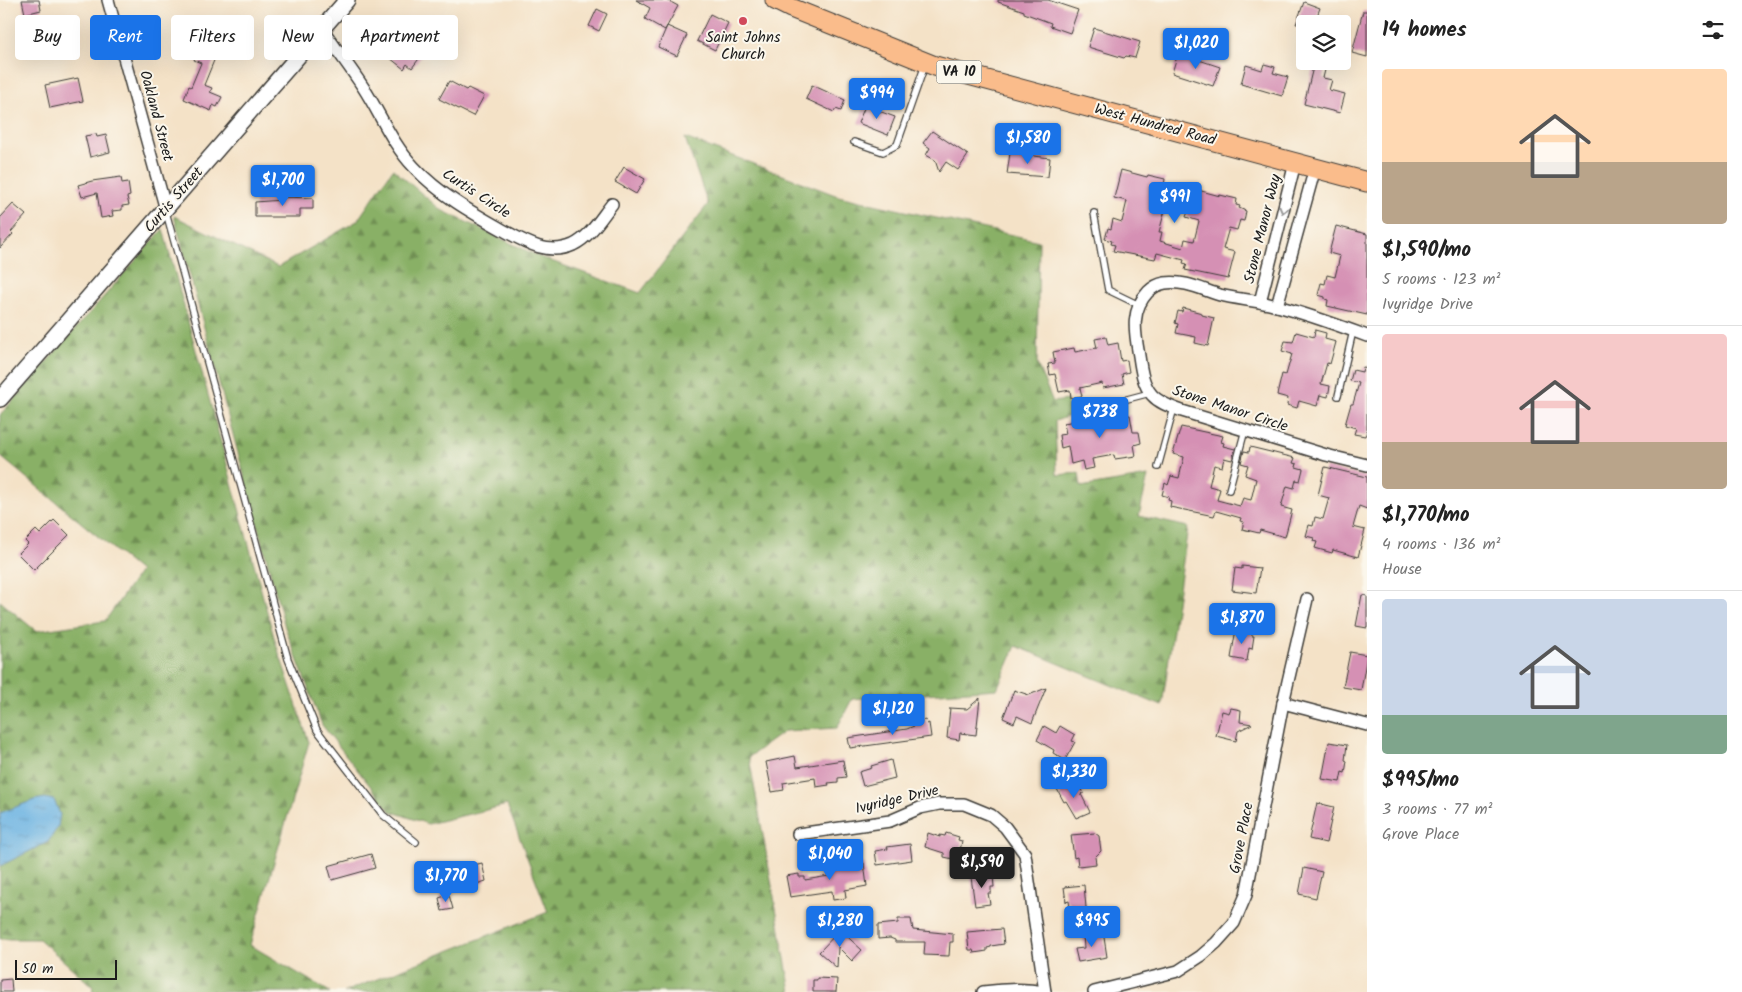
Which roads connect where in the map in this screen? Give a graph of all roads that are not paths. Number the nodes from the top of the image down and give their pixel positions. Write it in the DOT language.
graph roads {
  1 [pos="108,0"];
  2 [pos="347,0"];
  3 [pos="775,0"];
  4 [pos="332,17"];
  5 [pos="332,42"];
  6 [pos="295,60"];
  7 [pos="926,62"];
  8 [pos="854,142"];
  9 [pos="1295,163"];
  10 [pos="1315,168"];
  11 [pos="1367,182"];
  12 [pos="612,204"];
  13 [pos="166,210"];
  14 [pos="1094,213"];
  15 [pos="1260,302"];
  16 [pos="1138,305"];
  17 [pos="1277,306"];
  18 [pos="1353,331"];
  19 [pos="1367,336"];
  20 [pos="1150,392"];
  21 [pos="1338,396"];
  22 [pos="0,399"];
  23 [pos="1093,408"];
  24 [pos="1174,408"];
  25 [pos="1245,430"];
  26 [pos="1367,465"];
  27 [pos="1158,467"];
  28 [pos="1229,490"];
  29 [pos="1307,599"];
  30 [pos="1284,703"];
  31 [pos="1367,725"];
  32 [pos="798,834"];
  33 [pos="416,842"];
  34 [pos="983,992"];
  35 [pos="1045,992"];
  36 [pos="1094,992"];
  1 -- 13 [label="street, Oakland Street"];
  2 -- 4 [label="street, Curtis Street"];
  3 -- 7 [label="main road, West Hundred Road / VA 10"];
  5 -- 12 [label="street, Curtis Circle"];
  6 -- 13 [label="street, Curtis Street"];
  7 -- 8 [label="lane"];
  7 -- 9 [label="main road, West Hundred Road / VA 10"];
  9 -- 10 [label="main road, West Hundred Road / VA 10"];
  9 -- 15 [label="street, Stone Manor Way, one-way"];
  10 -- 11 [label="main road, West Hundred Road / VA 10"];
  10 -- 17 [label="street"];
  13 -- 22 [label="street, Curtis Street"];
  13 -- 33 [label="lane"];
  14 -- 16 [label="lane"];
  15 -- 16 [label="street"];
  15 -- 17 [label="street"];
  16 -- 20 [label="street, Stone Manor Circle"];
  17 -- 18 [label="street"];
  18 -- 19 [label="street"];
  18 -- 21 [label="lane"];
  20 -- 23 [label="lane"];
  20 -- 24 [label="street, Stone Manor Circle"];
  24 -- 25 [label="street, Stone Manor Circle"];
  24 -- 27 [label="lane"];
  25 -- 26 [label="street, Stone Manor Circle"];
  25 -- 28 [label="lane"];
  29 -- 30 [label="street, Grove Place"];
  30 -- 31 [label="street"];
  30 -- 36 [label="street, Grove Place"];
  32 -- 35 [label="street, Ivyridge Drive"];
  34 -- 35 [label="street"];
}
